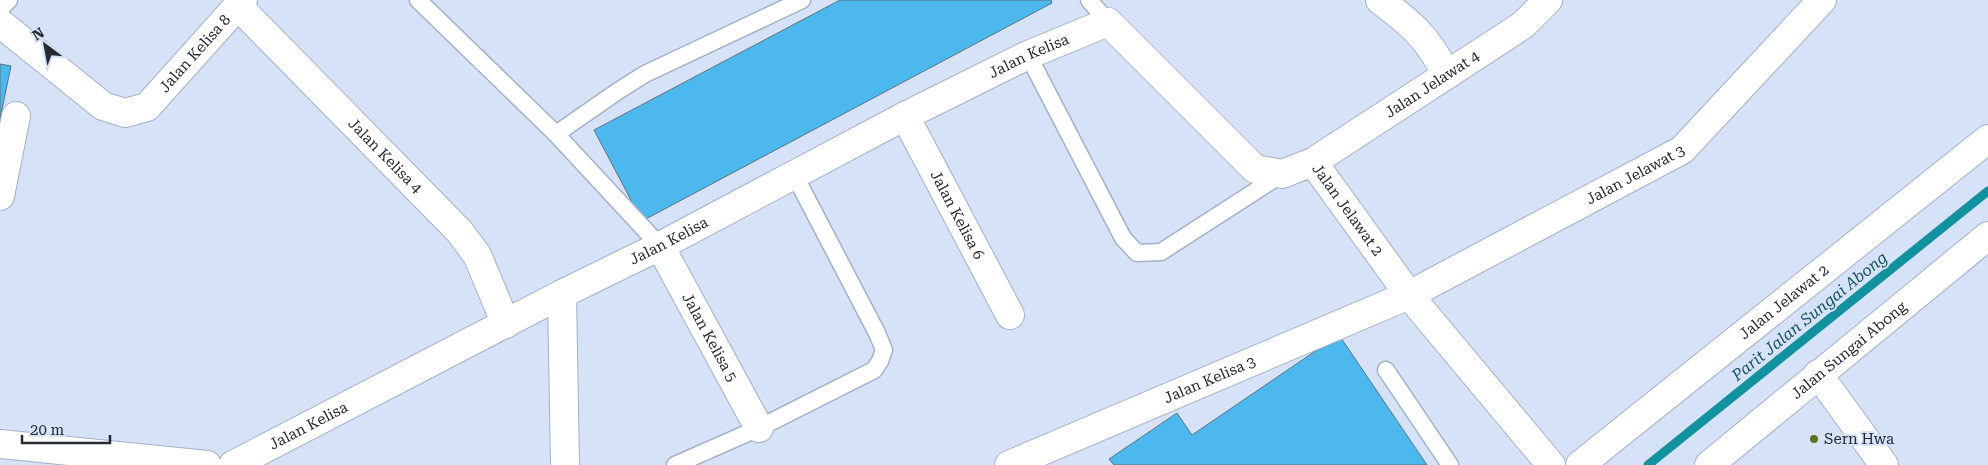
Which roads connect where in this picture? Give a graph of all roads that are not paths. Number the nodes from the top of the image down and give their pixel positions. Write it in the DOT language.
graph roads {
  1 [pos="9,0"];
  2 [pos="418,0"];
  3 [pos="802,0"];
  4 [pos="1089,0"];
  5 [pos="1380,0"];
  6 [pos="1548,0"];
  7 [pos="1822,0"];
  8 [pos="240,3"];
  9 [pos="0,9"];
  10 [pos="1108,22"];
  11 [pos="0,23"];
  12 [pos="1028,55"];
  13 [pos="1447,75"];
  14 [pos="16,116"];
  15 [pos="905,116"];
  16 [pos="556,134"];
  17 [pos="1988,139"];
  18 [pos="1313,162"];
  19 [pos="794,174"];
  20 [pos="1282,174"];
  21 [pos="0,196"];
  22 [pos="1988,236"];
  23 [pos="660,246"];
  24 [pos="562,294"];
  25 [pos="1409,295"];
  26 [pos="1010,315"];
  27 [pos="506,324"];
  28 [pos="1386,370"];
  29 [pos="1818,374"];
  30 [pos="760,428"];
  31 [pos="0,444"];
  32 [pos="1720,461"];
  33 [pos="1545,463"];
  34 [pos="1017,464"];
  35 [pos="207,465"];
  36 [pos="233,465"];
  37 [pos="565,465"];
  38 [pos="675,465"];
  39 [pos="1450,465"];
  40 [pos="1580,465"];
  41 [pos="1884,465"];
  1 -- 9 [label="lane"];
  2 -- 16 [label="lane"];
  3 -- 16 [label="lane"];
  4 -- 10 [label="lane"];
  5 -- 13 [label="street"];
  6 -- 13 [label="street, Jalan Jelawat 4"];
  7 -- 25 [label="street, Jalan Jelawat 3"];
  8 -- 11 [label="street, Jalan Kelisa 8"];
  8 -- 27 [label="street, Jalan Kelisa 4"];
  10 -- 12 [label="street, Jalan Kelisa"];
  10 -- 20 [label="street"];
  12 -- 15 [label="street, Jalan Kelisa"];
  12 -- 20 [label="lane"];
  13 -- 18 [label="street, Jalan Jelawat 4"];
  14 -- 21 [label="street"];
  15 -- 19 [label="street, Jalan Kelisa"];
  15 -- 26 [label="street, Jalan Kelisa 6"];
  16 -- 23 [label="lane"];
  17 -- 40 [label="street, Jalan Jelawat 2"];
  18 -- 20 [label="street, Jalan Jelawat 2"];
  18 -- 25 [label="street, Jalan Jelawat 2"];
  19 -- 23 [label="street, Jalan Kelisa"];
  19 -- 30 [label="lane"];
  22 -- 29 [label="street, Jalan Sungai Abong"];
  23 -- 24 [label="street, Jalan Kelisa"];
  23 -- 30 [label="street, Jalan Kelisa 5"];
  24 -- 27 [label="street, Jalan Kelisa"];
  24 -- 37 [label="street"];
  25 -- 33 [label="street, Jalan Jelawat 2"];
  25 -- 34 [label="street, Jalan Kelisa 3"];
  27 -- 36 [label="street, Jalan Kelisa"];
  28 -- 39 [label="lane"];
  29 -- 32 [label="street, Jalan Sungai Abong"];
  29 -- 41 [label="street"];
  30 -- 38 [label="lane"];
  31 -- 35 [label="street"];
}
